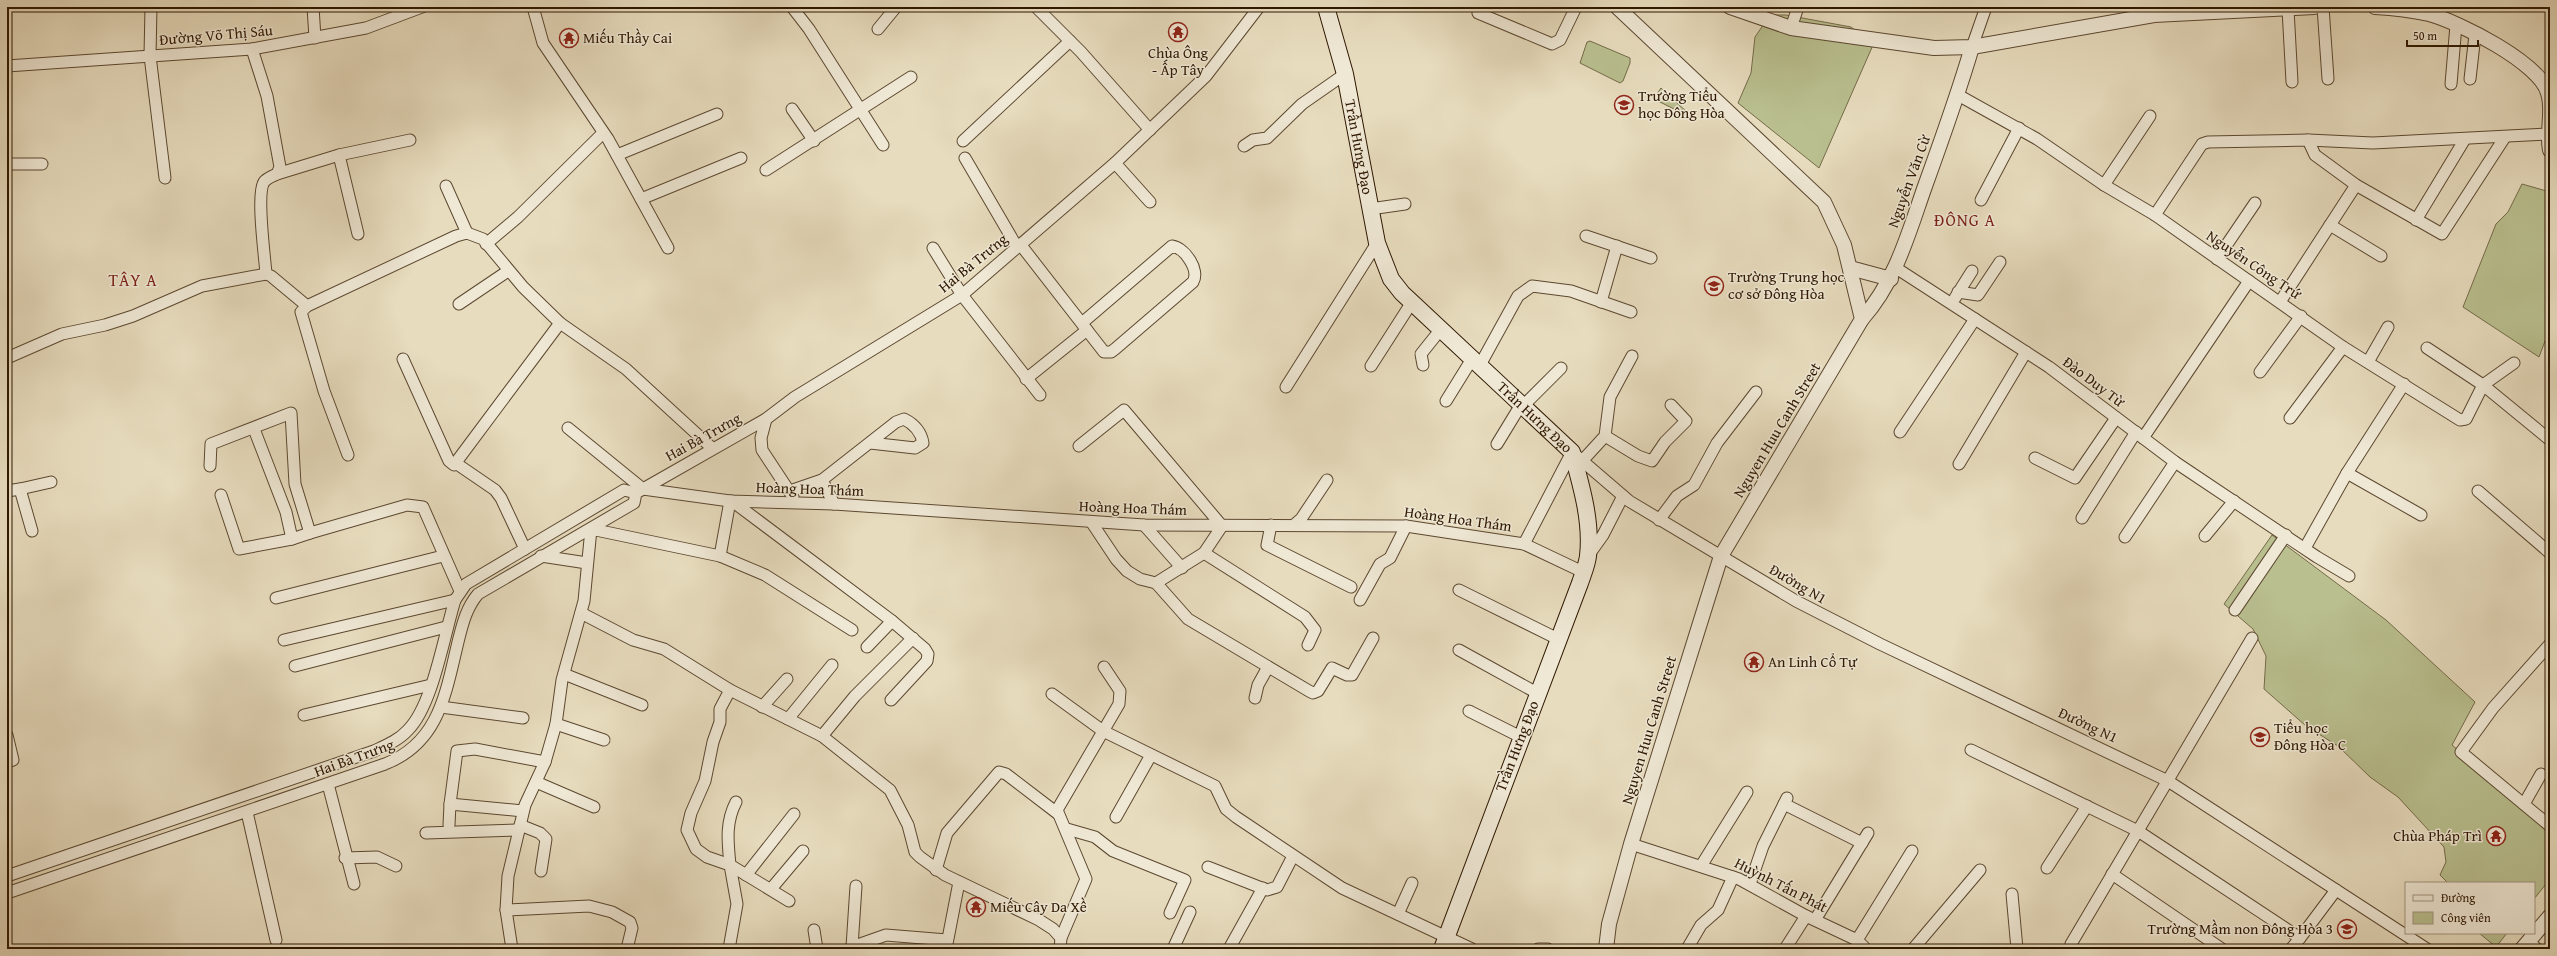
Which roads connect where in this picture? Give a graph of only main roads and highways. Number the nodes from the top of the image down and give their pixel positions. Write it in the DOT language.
graph roads {
  1 [pos="1326,7"];
  2 [pos="1444,943"];
  1 -- 2 [label="main road, Trần Hưng Đạo"];
}
